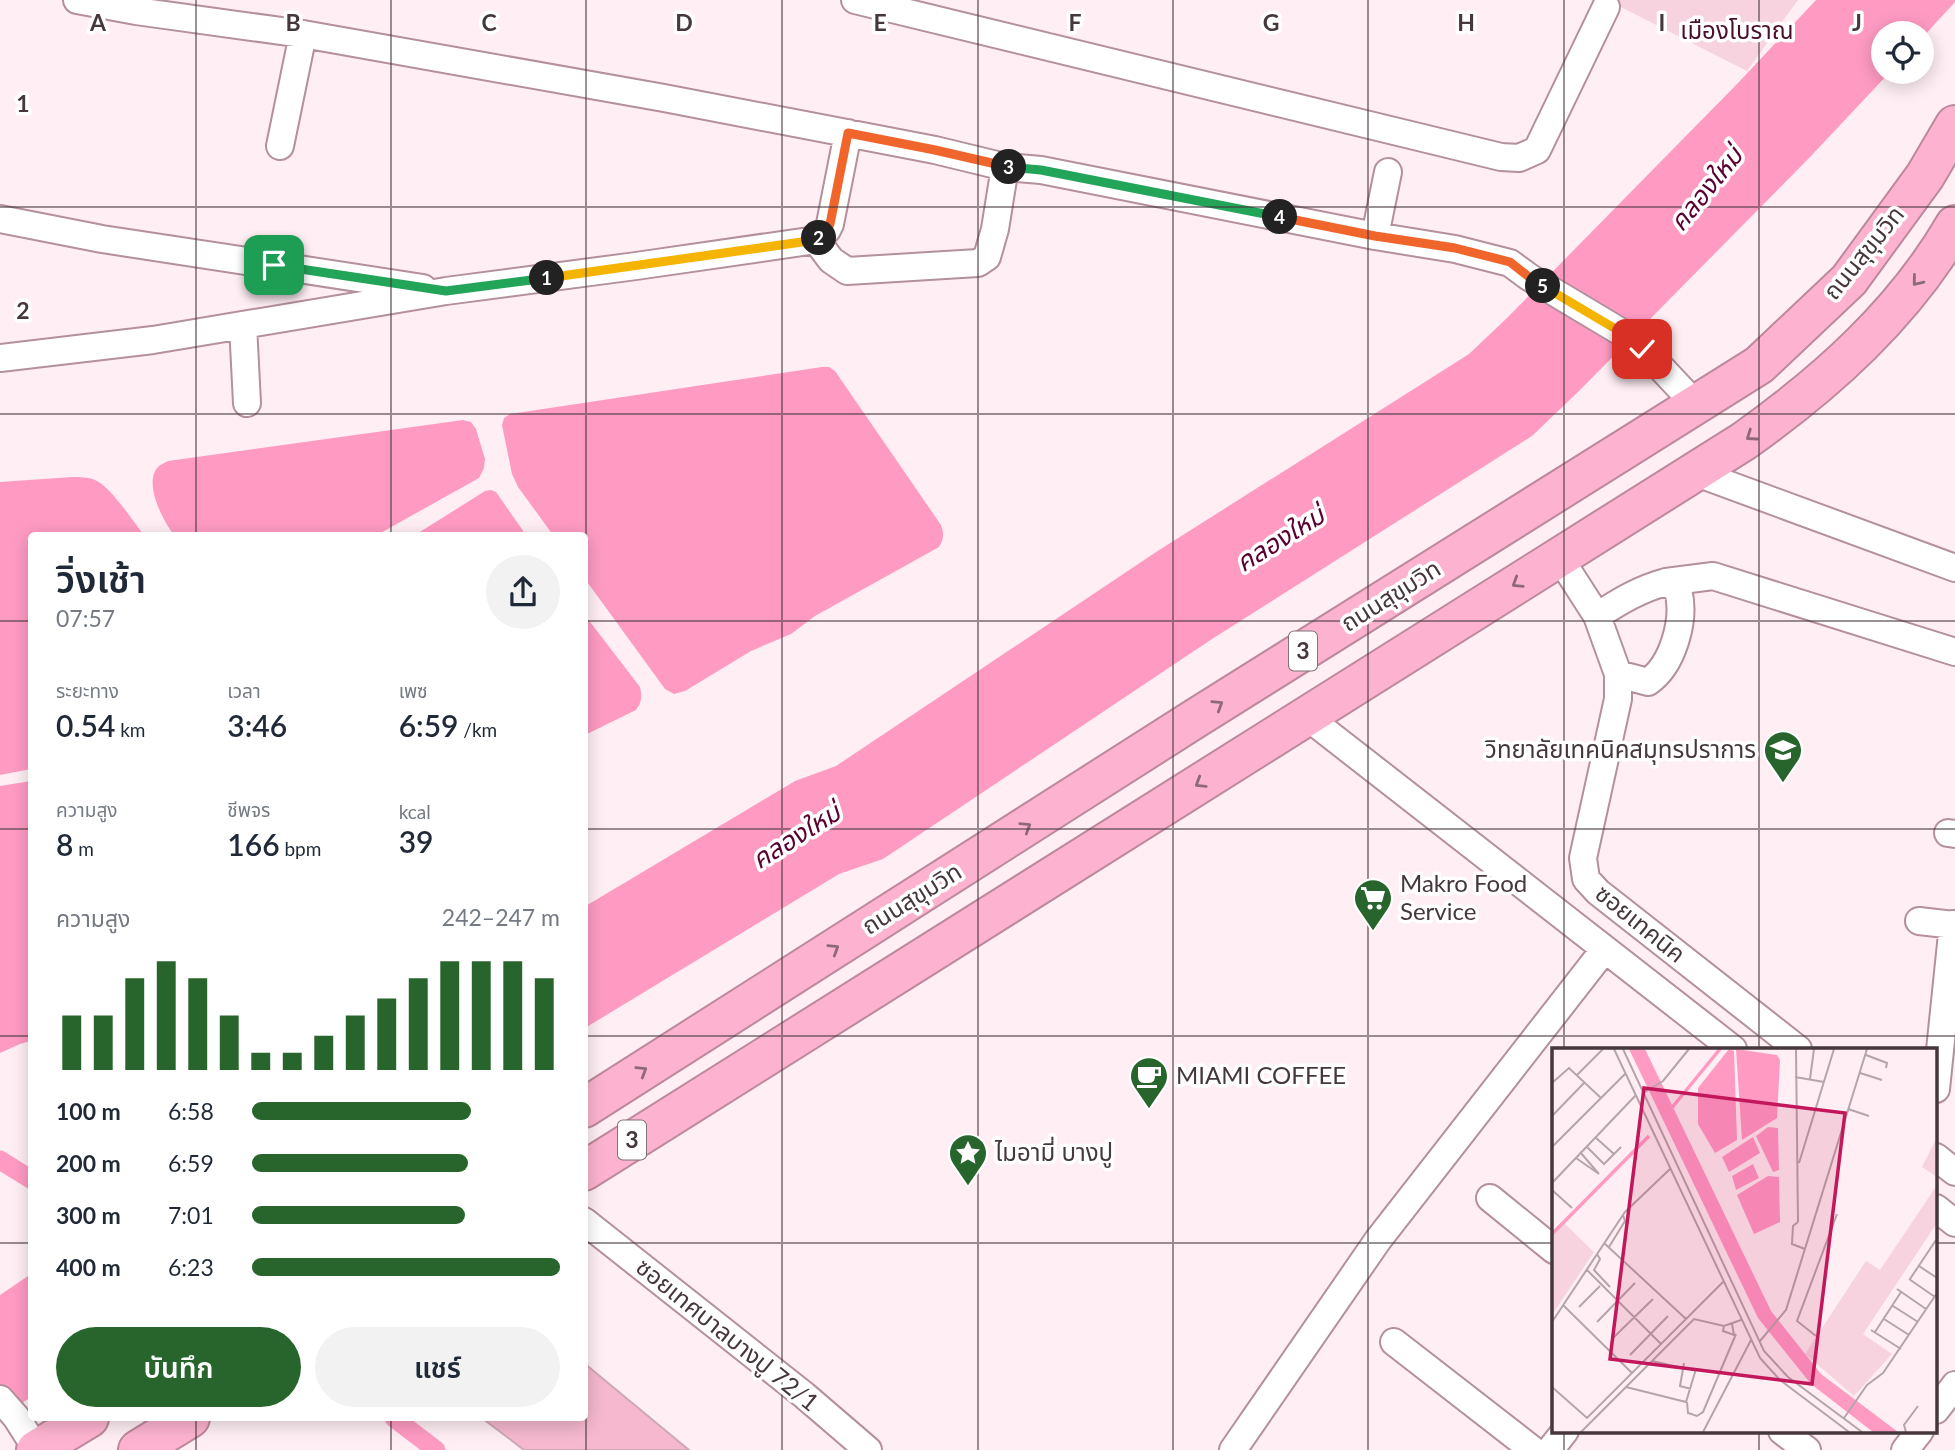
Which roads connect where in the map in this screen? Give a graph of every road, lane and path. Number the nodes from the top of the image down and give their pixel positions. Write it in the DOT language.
graph roads {
  1 [pos="77,0"];
  2 [pos="855,0"];
  3 [pos="1606,7"];
  4 [pos="303,34"];
  5 [pos="1955,125"];
  6 [pos="848,133"];
  7 [pos="280,146"];
  8 [pos="1005,167"];
  9 [pos="1388,172"];
  10 [pos="0,219"];
  11 [pos="1955,225"];
  12 [pos="1375,236"];
  13 [pos="816,240"];
  14 [pos="446,291"];
  15 [pos="243,325"];
  16 [pos="0,358"];
  17 [pos="247,403"];
  18 [pos="1696,405"];
  19 [pos="1694,472"];
  20 [pos="1559,557"];
  21 [pos="1955,568"];
  22 [pos="1665,582"];
  23 [pos="1597,616"];
  24 [pos="1955,652"];
  25 [pos="1618,674"];
  26 [pos="1306,716"];
  27 [pos="1919,921"];
  28 [pos="1954,925"];
  29 [pos="1604,950"];
  30 [pos="1732,1048"];
  31 [pos="1797,1048"];
  32 [pos="1938,1071"];
  33 [pos="588,1105"];
  34 [pos="1938,1159"];
  35 [pos="588,1168"];
  36 [pos="1955,1172"];
  37 [pos="1490,1198"];
  38 [pos="1938,1210"];
  39 [pos="1955,1223"];
  40 [pos="588,1224"];
  41 [pos="1552,1248"];
  42 [pos="1394,1342"];
  43 [pos="1955,1385"];
  44 [pos="1938,1407"];
  45 [pos="8,1408"];
  46 [pos="84,1421"];
  47 [pos="185,1421"];
  48 [pos="1564,1432"];
  49 [pos="1783,1432"];
  50 [pos="1919,1432"];
  51 [pos="36,1450"];
  52 [pos="138,1450"];
  53 [pos="868,1450"];
  54 [pos="1233,1450"];
  55 [pos="1533,1450"];
  56 [pos="1550,1450"];
  57 [pos="1807,1450"];
  58 [pos="1905,1450"];
  1 -- 4 [label="street"];
  2 -- 3 [label="street"];
  4 -- 6 [label="street"];
  4 -- 7 [label="street"];
  5 -- 18 [label="highway, ถนนสุขุมวิท / 3"];
  6 -- 8 [label="street"];
  6 -- 13 [label="street"];
  8 -- 12 [label="street"];
  8 -- 13 [label="street"];
  9 -- 12 [label="street"];
  10 -- 14 [label="street"];
  11 -- 19 [label="highway, 3, one-way"];
  12 -- 18 [label="street"];
  13 -- 14 [label="street"];
  14 -- 15 [label="street"];
  15 -- 16 [label="street"];
  15 -- 17 [label="street"];
  33 -- 18 [label="highway, ถนนสุขุมวิท / 3, one-way"];
  19 -- 20 [label="highway, 3"];
  19 -- 21 [label="street"];
  20 -- 23 [label="street, ซอยเทคนิค"];
  20 -- 26 [label="highway, 3, one-way"];
  22 -- 23 [label="street"];
  22 -- 24 [label="street"];
  22 -- 25 [label="street"];
  23 -- 25 [label="street, ซอยเทคนิค"];
  25 -- 31 [label="street, ซอยเทคนิค"];
  26 -- 29 [label="street"];
  26 -- 35 [label="highway, 3, one-way"];
  27 -- 28 [label="street"];
  28 -- 32 [label="street"];
  29 -- 30 [label="street"];
  29 -- 54 [label="street"];
  34 -- 36 [label="street"];
  37 -- 41 [label="street"];
  38 -- 39 [label="street"];
  40 -- 53 [label="street, ซอยเทศบาลบางปู 72/1"];
  42 -- 55 [label="street"];
  43 -- 44 [label="street"];
  45 -- 51 [label="street"];
  46 -- 51 [label="highway"];
  47 -- 52 [label="highway"];
  48 -- 56 [label="street"];
  49 -- 57 [label="street"];
  50 -- 58 [label="street"];
}
